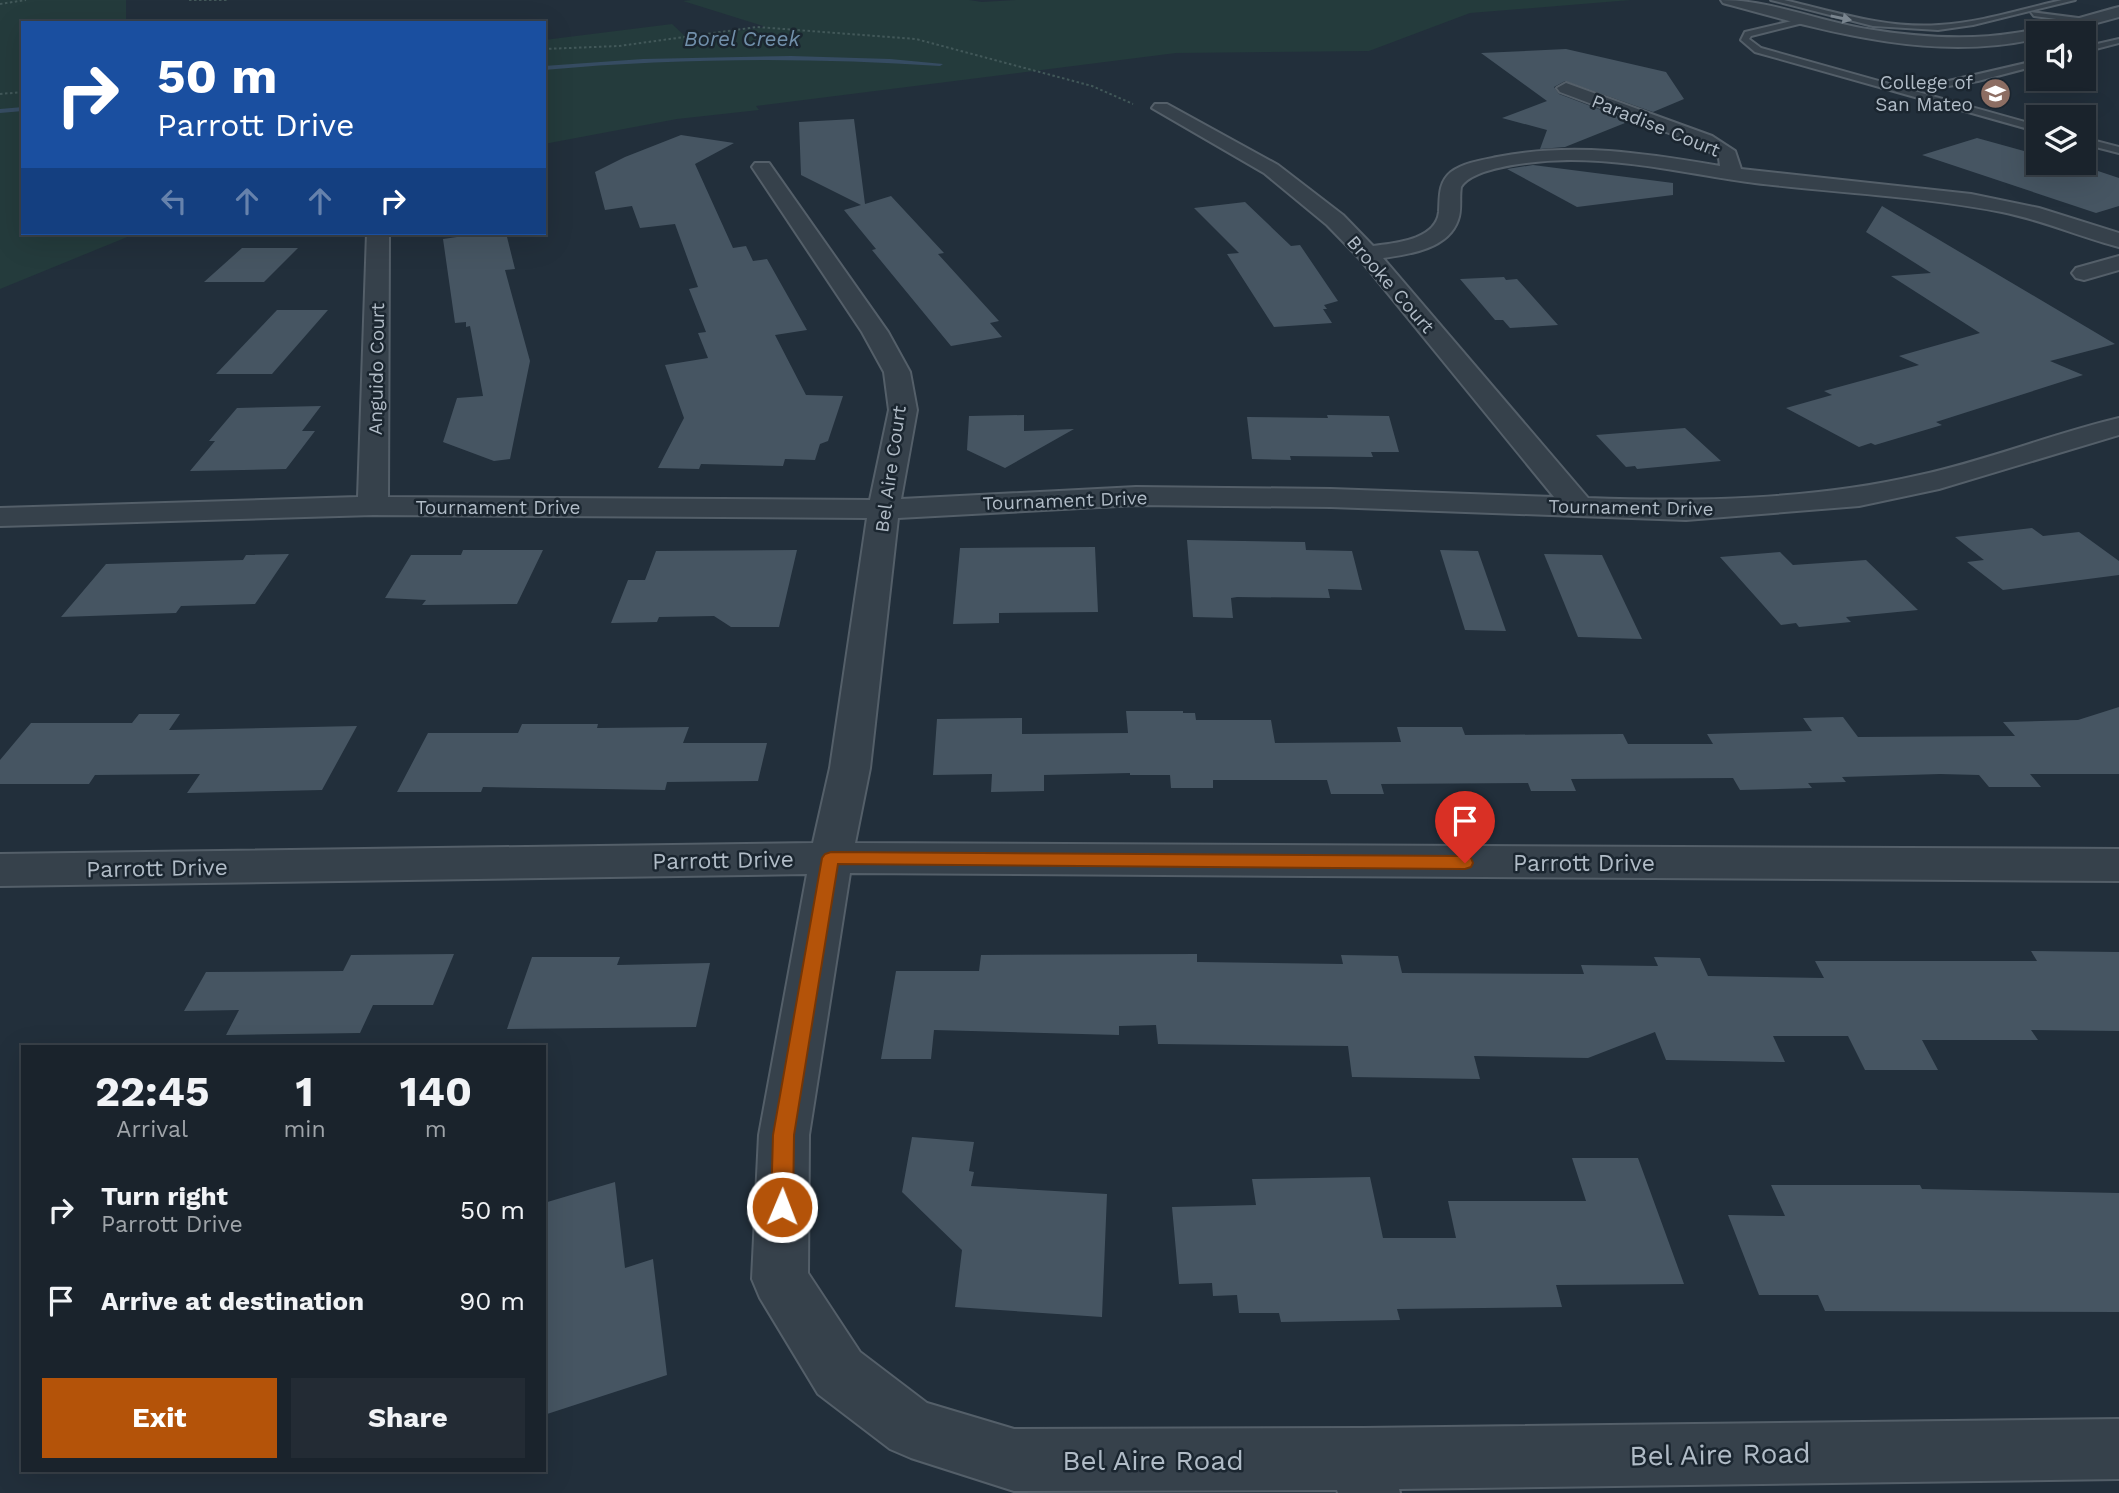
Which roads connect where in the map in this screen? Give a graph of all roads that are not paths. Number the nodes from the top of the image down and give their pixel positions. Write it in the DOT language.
graph roads {
  1 [pos="1728,0"];
  2 [pos="1775,0"];
  3 [pos="2070,0"];
  4 [pos="2023,12"];
  5 [pos="2119,12"];
  6 [pos="1804,20"];
  7 [pos="2086,21"];
  8 [pos="2026,36"];
  9 [pos="2119,41"];
  10 [pos="2096,47"];
  11 [pos="2026,65"];
  12 [pos="1931,86"];
  13 [pos="1566,88"];
  14 [pos="1161,108"];
  15 [pos="2026,125"];
  16 [pos="2096,144"];
  17 [pos="2119,150"];
  18 [pos="762,167"];
  19 [pos="1732,174"];
  20 [pos="378,235"];
  21 [pos="2119,240"];
  22 [pos="1367,253"];
  23 [pos="2119,263"];
  24 [pos="2084,273"];
  25 [pos="2119,426"];
  26 [pos="373,506"];
  27 [pos="1578,507"];
  28 [pos="884,509"];
  29 [pos="0,517"];
  30 [pos="850,768"];
  31 [pos="831,858"];
  32 [pos="2119,865"];
  33 [pos="0,870"];
  34 [pos="2119,1449"];
  35 [pos="1366,1476"];
  1 -- 6 [label="street"];
  2 -- 4 [label="lane, one-way"];
  3 -- 4 [label="lane"];
  4 -- 7 [label="lane"];
  5 -- 7 [label="street"];
  6 -- 8 [label="street"];
  6 -- 15 [label="lane"];
  9 -- 10 [label="lane"];
  11 -- 12 [label="lane"];
  13 -- 19 [label="street, Paradise Court"];
  14 -- 22 [label="street, Brooke Court"];
  16 -- 17 [label="lane"];
  18 -- 28 [label="street, Bel Aire Court"];
  19 -- 21 [label="street"];
  19 -- 22 [label="street"];
  20 -- 26 [label="street, Anguido Court"];
  22 -- 27 [label="street, Brooke Court"];
  23 -- 24 [label="street"];
  25 -- 27 [label="street, Tournament Drive"];
  26 -- 28 [label="street, Tournament Drive"];
  26 -- 29 [label="street, Tournament Drive"];
  27 -- 28 [label="street, Tournament Drive"];
  28 -- 30 [label="street, Bel Aire Court"];
  30 -- 31 [label="street, Bel Aire Road"];
  31 -- 32 [label="street, Parrott Drive"];
  31 -- 33 [label="street, Parrott Drive"];
  31 -- 35 [label="street, Bel Aire Road"];
  34 -- 35 [label="street, Bel Aire Road"];
}
